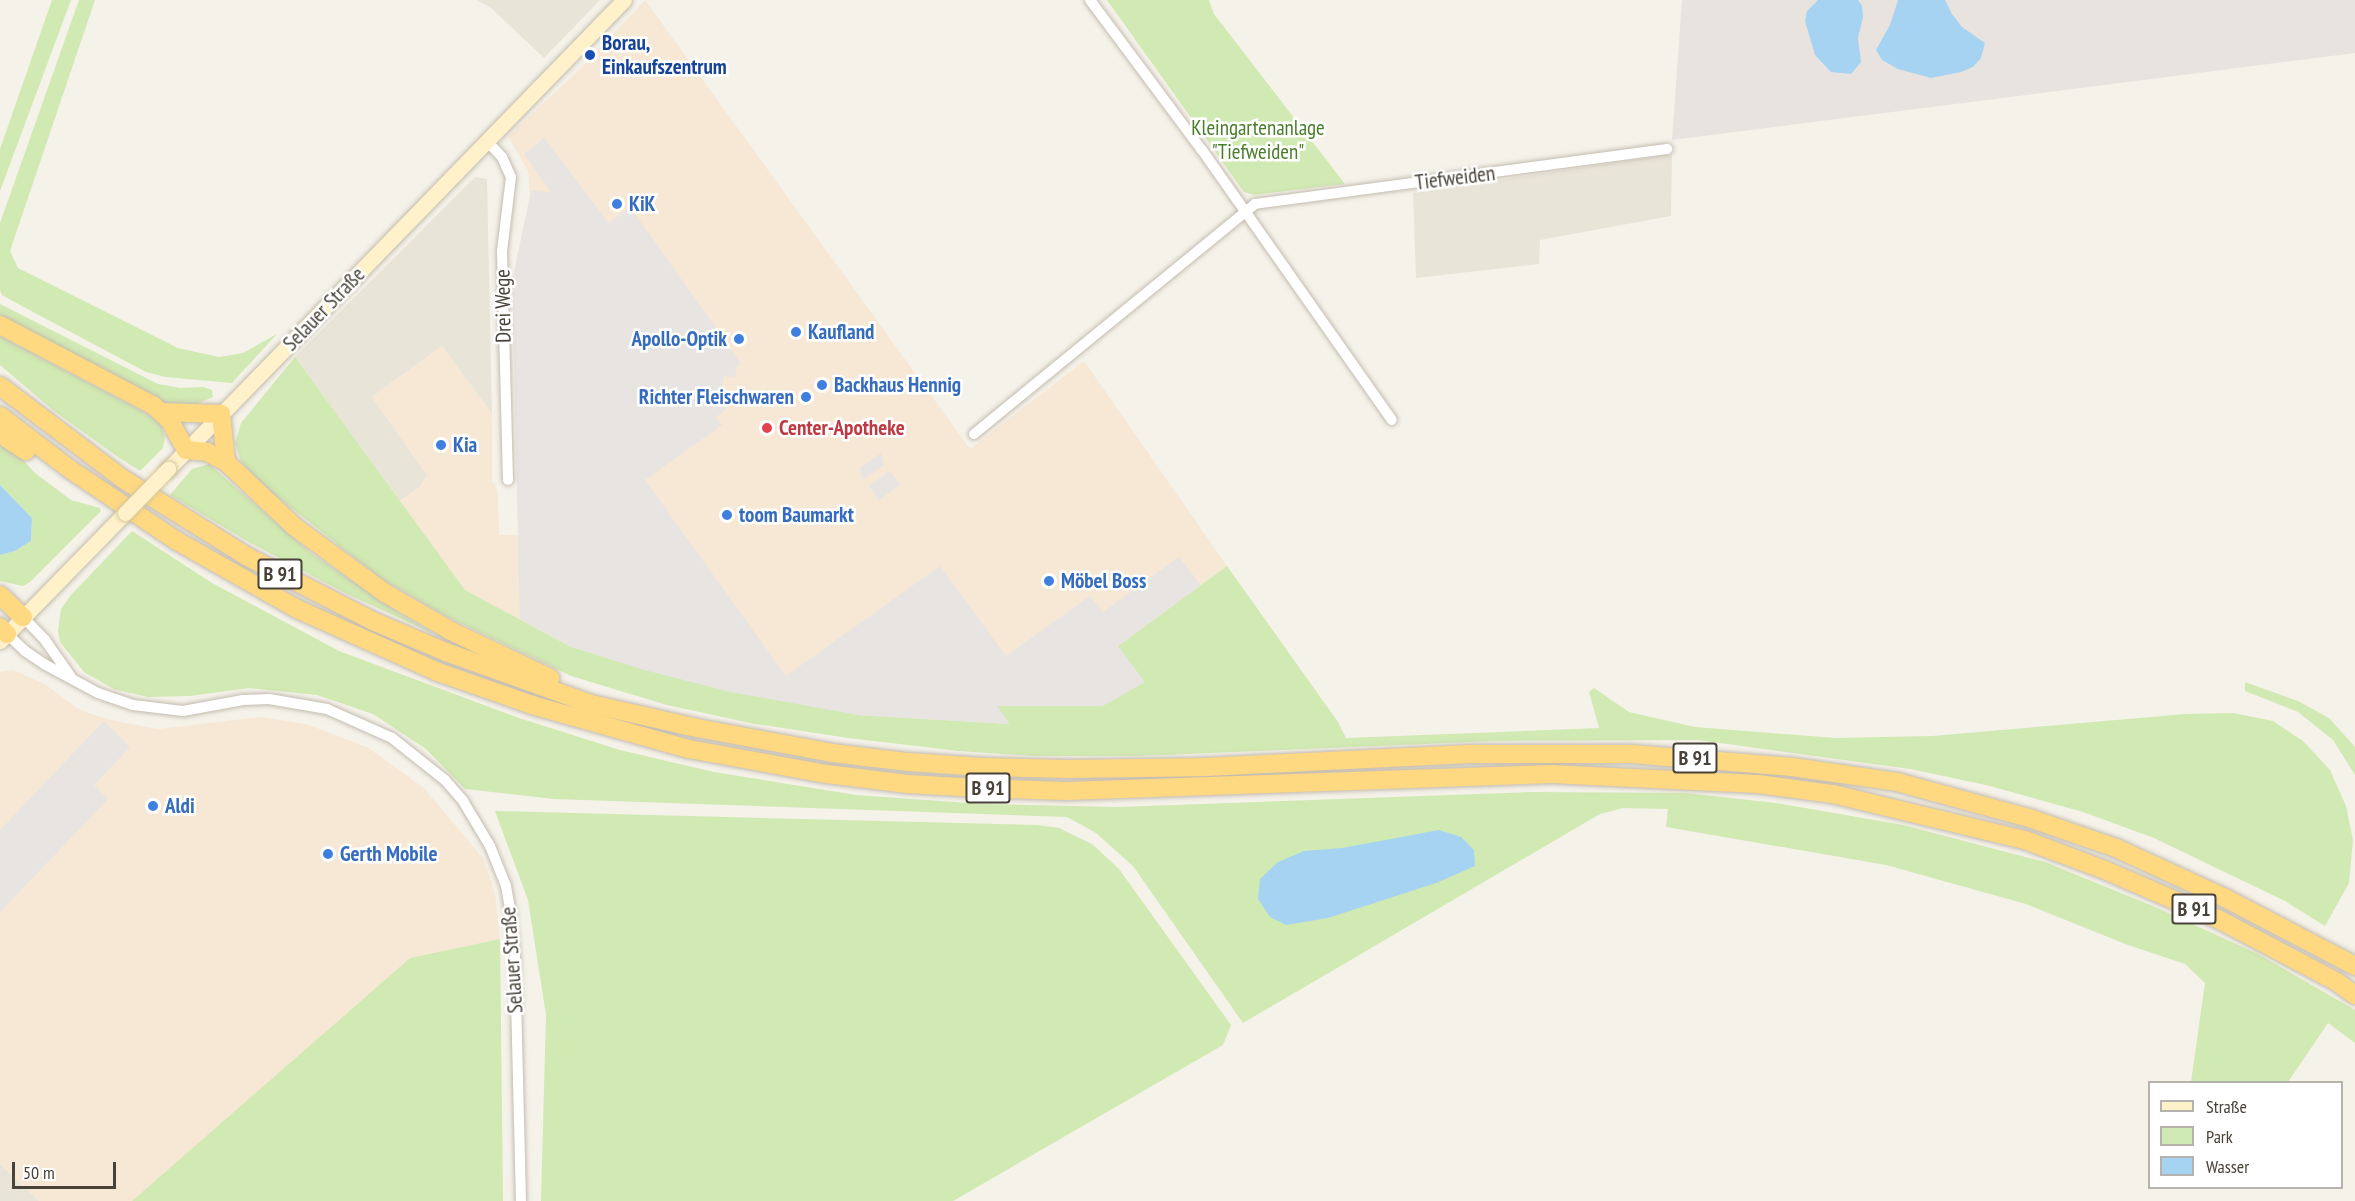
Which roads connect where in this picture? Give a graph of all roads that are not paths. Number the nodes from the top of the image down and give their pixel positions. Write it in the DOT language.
graph roads {
  1 [pos="624,0"];
  2 [pos="1090,0"];
  3 [pos="487,141"];
  4 [pos="1667,149"];
  5 [pos="1245,211"];
  6 [pos="0,325"];
  7 [pos="0,386"];
  8 [pos="162,412"];
  9 [pos="221,414"];
  10 [pos="0,416"];
  11 [pos="1392,420"];
  12 [pos="0,434"];
  13 [pos="974,434"];
  14 [pos="186,450"];
  15 [pos="226,462"];
  16 [pos="71,470"];
  17 [pos="508,480"];
  18 [pos="0,595"];
  19 [pos="23,617"];
  20 [pos="2,634"];
  21 [pos="71,677"];
  22 [pos="591,704"];
  23 [pos="2355,966"];
  24 [pos="2355,995"];
  25 [pos="520,1201"];
  1 -- 3 [label="main road, Selauer Straße"];
  2 -- 5 [label="street"];
  3 -- 9 [label="main road, Selauer Straße"];
  3 -- 17 [label="street, Drei Wege"];
  4 -- 5 [label="street, Tiefweiden"];
  5 -- 11 [label="street"];
  5 -- 13 [label="street, Tiefweiden"];
  6 -- 8 [label="highway"];
  7 -- 22 [label="highway, B 91"];
  8 -- 9 [label="highway"];
  8 -- 14 [label="highway"];
  9 -- 14 [label="main road, Selauer Straße"];
  9 -- 15 [label="highway"];
  10 -- 16 [label="highway, B 91"];
  12 -- 16 [label="highway"];
  14 -- 15 [label="highway"];
  14 -- 19 [label="main road, Selauer Straße, bridge"];
  15 -- 22 [label="highway"];
  16 -- 24 [label="highway, B 91"];
  18 -- 19 [label="highway"];
  19 -- 20 [label="main road, Selauer Straße"];
  19 -- 21 [label="street, Selauer Straße"];
  20 -- 21 [label="street, Selauer Straße"];
  21 -- 25 [label="street, Selauer Straße"];
  22 -- 23 [label="highway, B 91"];
}
